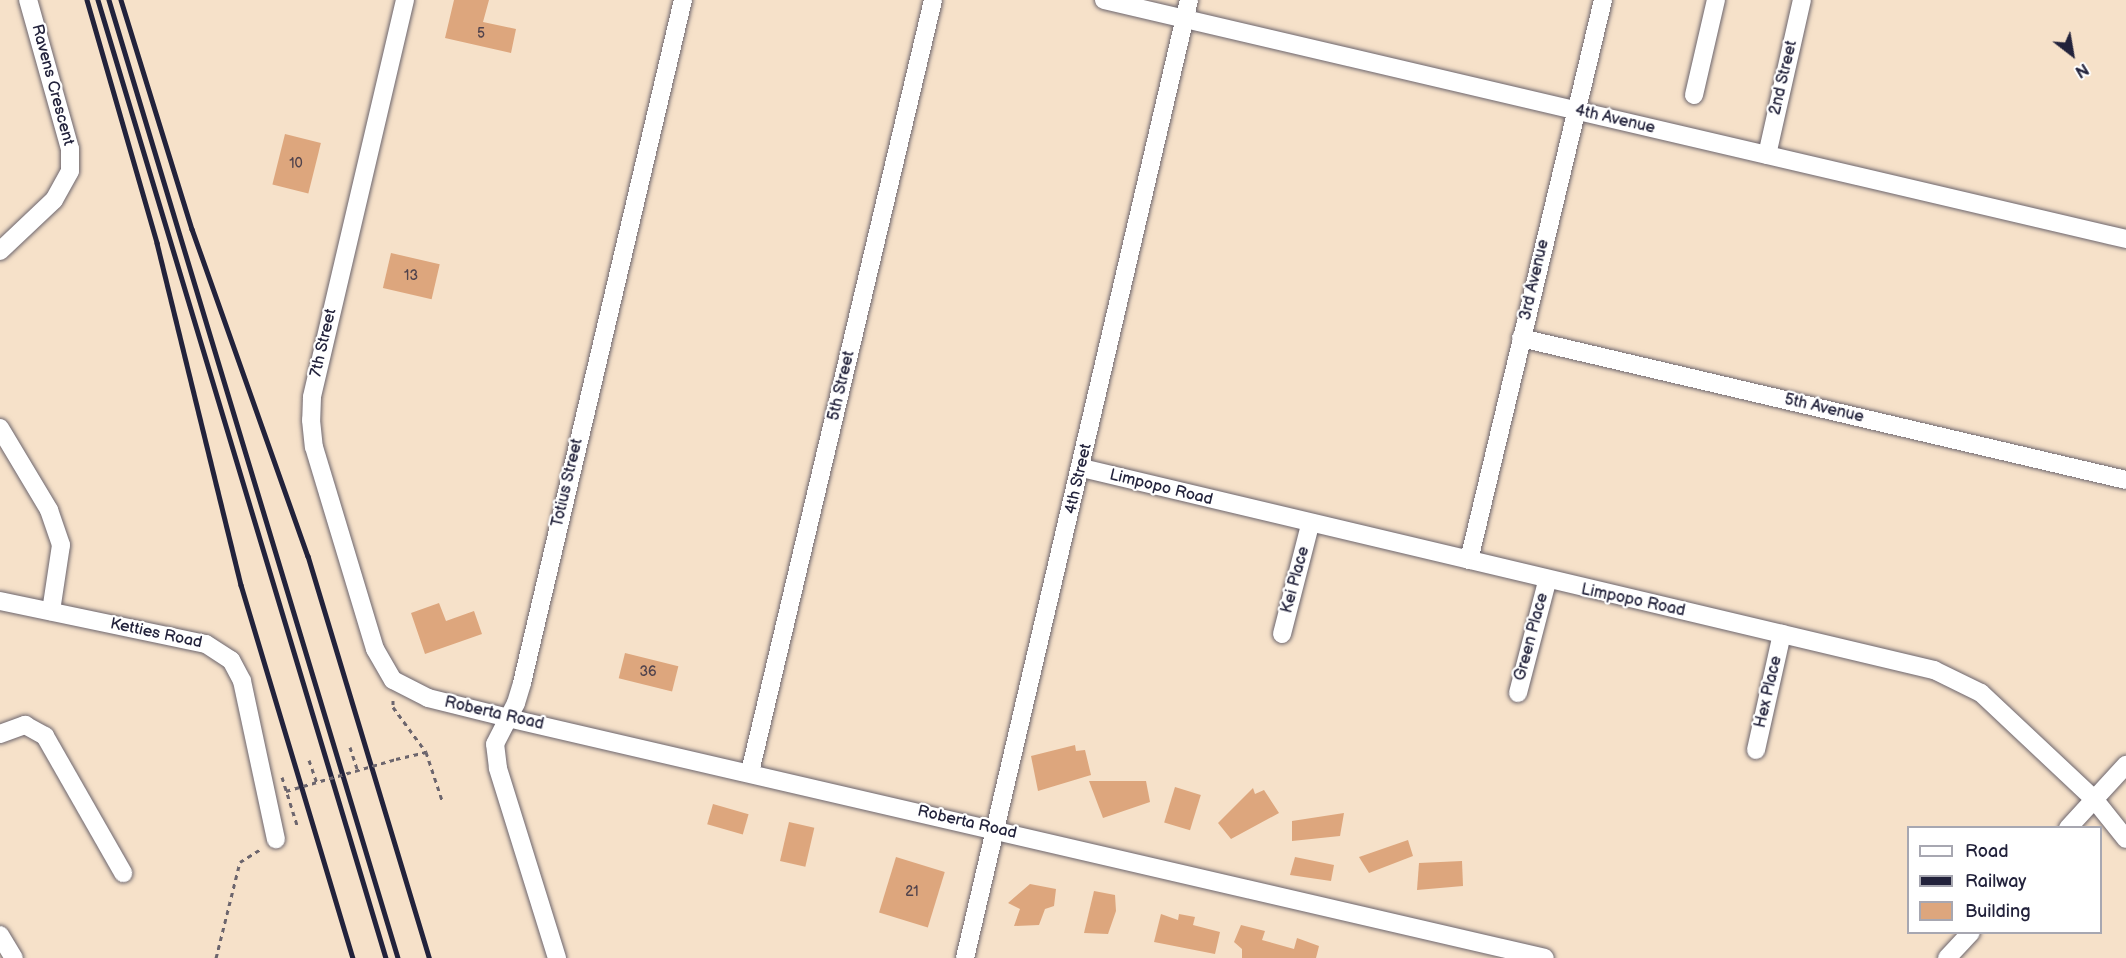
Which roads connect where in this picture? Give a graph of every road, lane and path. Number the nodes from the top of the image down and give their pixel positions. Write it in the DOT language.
graph roads {
  1 [pos="28,0"];
  2 [pos="405,0"];
  3 [pos="683,0"];
  4 [pos="933,0"];
  5 [pos="1104,0"];
  6 [pos="1189,0"];
  7 [pos="1603,0"];
  8 [pos="1716,0"];
  9 [pos="1802,0"];
  10 [pos="1184,19"];
  11 [pos="1694,95"];
  12 [pos="1576,110"];
  13 [pos="1767,155"];
  14 [pos="2126,239"];
  15 [pos="0,251"];
  16 [pos="1521,338"];
  17 [pos="0,428"];
  18 [pos="1082,468"];
  19 [pos="2126,480"];
  20 [pos="1310,525"];
  21 [pos="1469,560"];
  22 [pos="1547,582"];
  23 [pos="0,601"];
  24 [pos="51,611"];
  25 [pos="1282,634"];
  26 [pos="1782,634"];
  27 [pos="393,680"];
  28 [pos="1518,693"];
  29 [pos="508,718"];
  30 [pos="0,734"];
  31 [pos="350,747"];
  32 [pos="1756,750"];
  33 [pos="426,752"];
  34 [pos="309,760"];
  35 [pos="2126,765"];
  36 [pos="357,769"];
  37 [pos="750,772"];
  38 [pos="281,773"];
  39 [pos="317,783"];
  40 [pos="286,791"];
  41 [pos="2094,799"];
  42 [pos="442,800"];
  43 [pos="297,825"];
  44 [pos="2070,826"];
  45 [pos="994,829"];
  46 [pos="276,839"];
  47 [pos="2126,839"];
  48 [pos="123,873"];
  49 [pos="1970,934"];
  50 [pos="0,935"];
  51 [pos="14,958"];
  52 [pos="216,958"];
  53 [pos="557,958"];
  54 [pos="965,958"];
  55 [pos="1545,958"];
  56 [pos="1947,958"];
  1 -- 15 [label="street, Ravens Crescent"];
  2 -- 27 [label="street, 7th Street"];
  3 -- 29 [label="street, Totius Street"];
  4 -- 37 [label="street, 5th Street"];
  5 -- 10 [label="street, 4th Avenue"];
  6 -- 10 [label="street, 4th Street"];
  7 -- 12 [label="street, 3rd Avenue"];
  8 -- 11 [label="street"];
  9 -- 13 [label="street, 2nd Street"];
  10 -- 12 [label="street, 4th Avenue"];
  10 -- 18 [label="street, 4th Street"];
  12 -- 13 [label="street, 4th Avenue"];
  12 -- 16 [label="street, 3rd Avenue"];
  13 -- 14 [label="street, 4th Avenue"];
  16 -- 19 [label="street, 5th Avenue"];
  16 -- 21 [label="street, 3rd Avenue"];
  17 -- 24 [label="street"];
  18 -- 20 [label="street, Limpopo Road"];
  18 -- 45 [label="street, 4th Street"];
  20 -- 21 [label="street, Limpopo Road"];
  20 -- 25 [label="street, Kei Place"];
  21 -- 22 [label="street, Limpopo Road"];
  22 -- 26 [label="street, Limpopo Road"];
  22 -- 28 [label="street, Green Place"];
  23 -- 24 [label="street, Ketties Road"];
  24 -- 46 [label="street, Ketties Road"];
  26 -- 32 [label="street, Hex Place"];
  26 -- 41 [label="street, Limpopo Road"];
  27 -- 29 [label="street, Roberta Road"];
  27 -- 33 [label="path"];
  29 -- 37 [label="street, Roberta Road"];
  29 -- 53 [label="street, Totius Street"];
  30 -- 48 [label="street"];
  31 -- 36 [label="path"];
  33 -- 36 [label="path, bridge"];
  33 -- 42 [label="path"];
  34 -- 39 [label="path"];
  35 -- 41 [label="street"];
  36 -- 39 [label="path, bridge"];
  37 -- 45 [label="street, Roberta Road"];
  38 -- 40 [label="path"];
  39 -- 40 [label="path, bridge"];
  40 -- 43 [label="path"];
  41 -- 44 [label="street"];
  41 -- 47 [label="street, Limpopo Road"];
  45 -- 54 [label="street, 4th Street"];
  45 -- 55 [label="street, Roberta Road"];
  46 -- 52 [label="path"];
  49 -- 56 [label="street"];
  50 -- 51 [label="street"];
}
